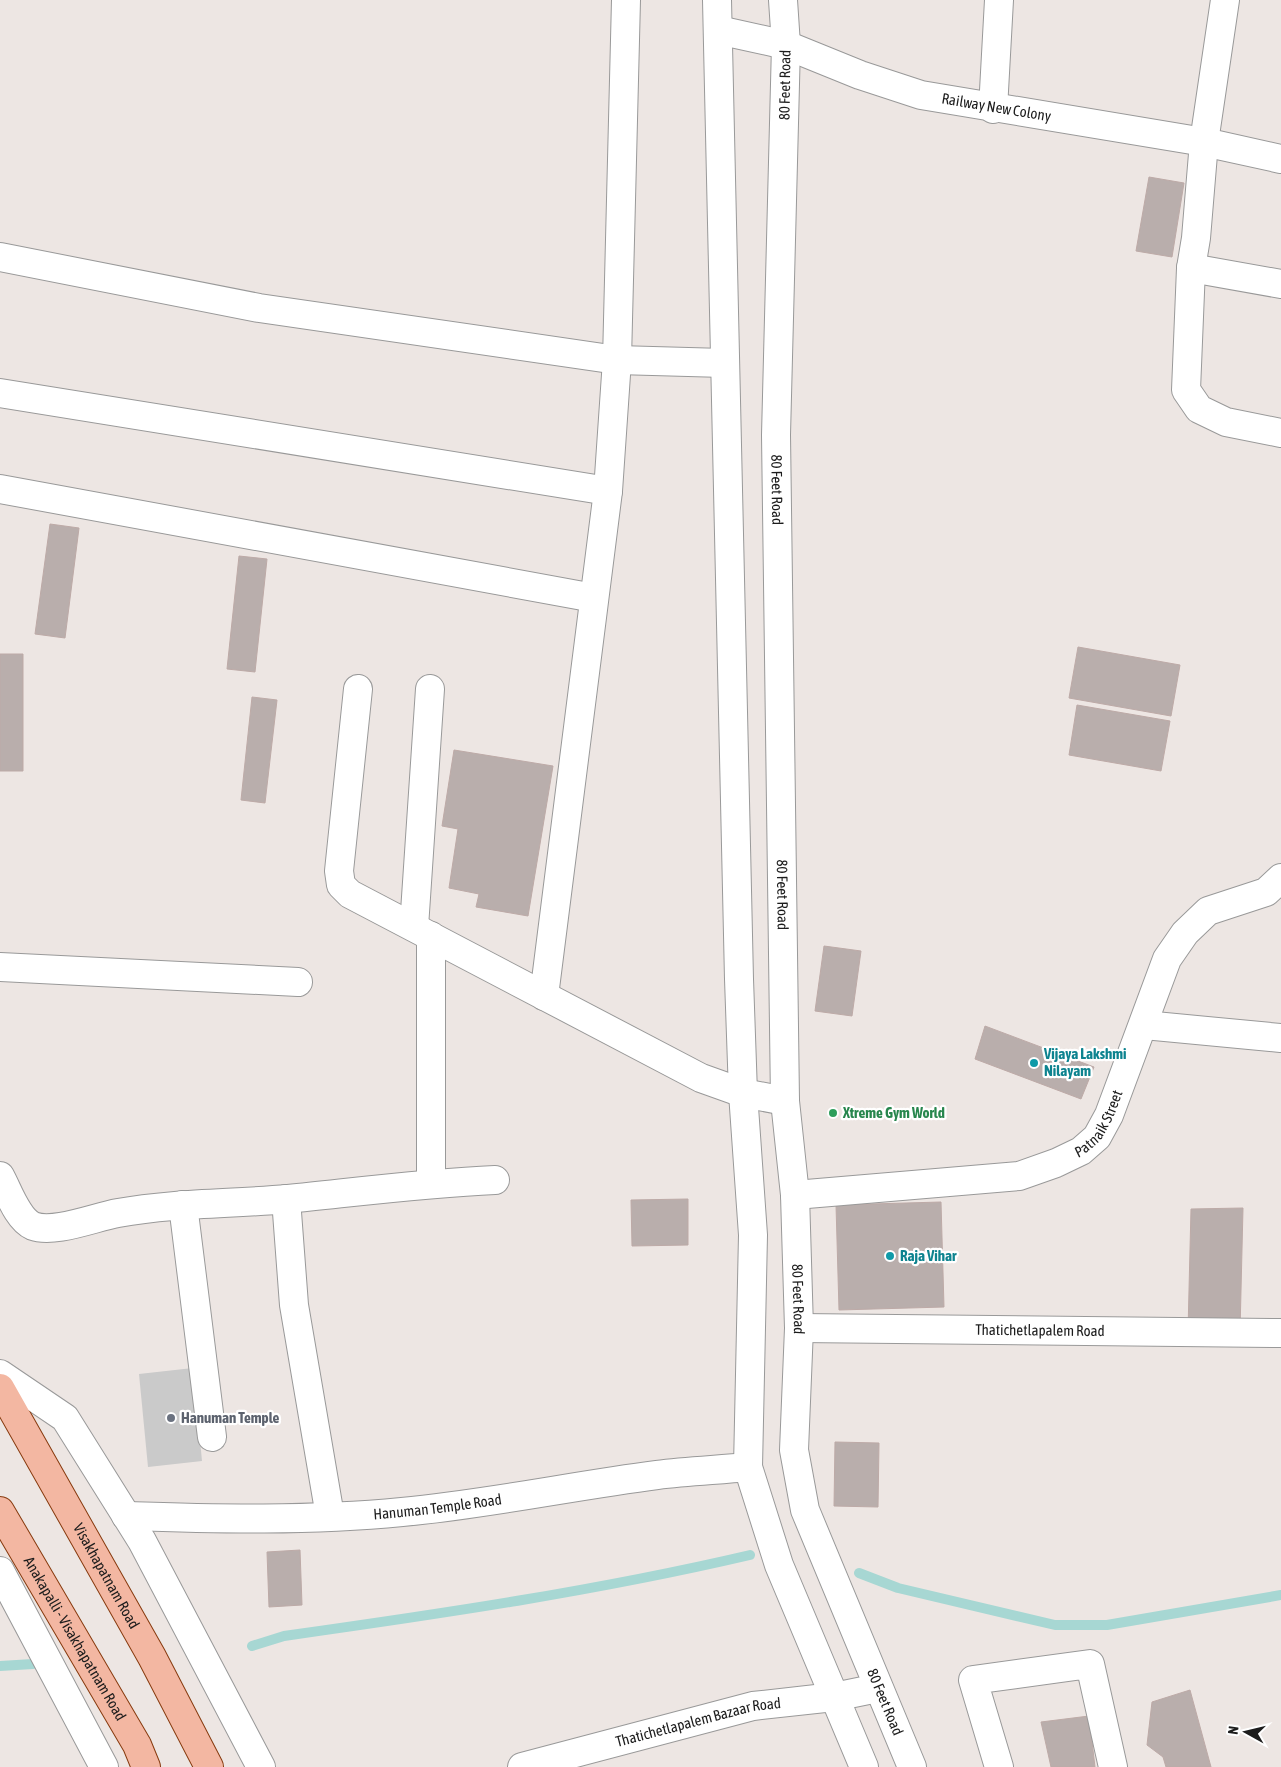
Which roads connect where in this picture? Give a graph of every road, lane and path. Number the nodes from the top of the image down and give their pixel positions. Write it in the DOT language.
graph roads {
  1 [pos="626,0"];
  2 [pos="717,0"];
  3 [pos="784,0"];
  4 [pos="999,0"];
  5 [pos="1225,0"];
  6 [pos="718,30"];
  7 [pos="786,45"];
  8 [pos="994,109"];
  9 [pos="1204,142"];
  10 [pos="1281,159"];
  11 [pos="0,257"];
  12 [pos="1192,268"];
  13 [pos="1281,284"];
  14 [pos="617,360"];
  15 [pos="724,363"];
  16 [pos="0,393"];
  17 [pos="1281,433"];
  18 [pos="0,489"];
  19 [pos="608,491"];
  20 [pos="594,598"];
  21 [pos="358,689"];
  22 [pos="430,689"];
  23 [pos="1281,878"];
  24 [pos="422,932"];
  25 [pos="0,967"];
  26 [pos="298,982"];
  27 [pos="544,996"];
  28 [pos="1144,1025"];
  29 [pos="1281,1038"];
  30 [pos="743,1093"];
  31 [pos="785,1101"];
  32 [pos="790,1154"];
  33 [pos="748,1158"];
  34 [pos="0,1176"];
  35 [pos="495,1180"];
  36 [pos="431,1183"];
  37 [pos="795,1195"];
  38 [pos="286,1199"];
  39 [pos="184,1205"];
  40 [pos="796,1233"];
  41 [pos="753,1235"];
  42 [pos="799,1328"];
  43 [pos="1281,1333"];
  44 [pos="0,1374"];
  45 [pos="0,1388"];
  46 [pos="212,1437"];
  47 [pos="748,1467"];
  48 [pos="0,1511"];
  49 [pos="126,1516"];
  50 [pos="330,1516"];
  51 [pos="0,1571"];
  52 [pos="878,1688"];
  53 [pos="834,1697"];
  54 [pos="104,1767"];
  55 [pos="146,1767"];
  56 [pos="209,1767"];
  57 [pos="261,1767"];
  58 [pos="522,1767"];
  59 [pos="864,1767"];
  60 [pos="912,1767"];
  61 [pos="999,1767"];
  62 [pos="1112,1767"];
  1 -- 14 [label="street"];
  2 -- 6 [label="street"];
  3 -- 7 [label="street, 80 Feet Road"];
  4 -- 8 [label="street"];
  5 -- 9 [label="street"];
  6 -- 7 [label="street, Railway New Colony"];
  6 -- 15 [label="street"];
  7 -- 8 [label="street, Railway New Colony"];
  7 -- 31 [label="street, 80 Feet Road"];
  8 -- 9 [label="street, Railway New Colony"];
  9 -- 10 [label="street, Railway New Colony"];
  9 -- 12 [label="street"];
  11 -- 14 [label="street"];
  12 -- 13 [label="street"];
  12 -- 17 [label="street"];
  14 -- 15 [label="street"];
  14 -- 19 [label="street"];
  15 -- 30 [label="street"];
  16 -- 19 [label="street"];
  18 -- 20 [label="street"];
  19 -- 20 [label="street"];
  20 -- 27 [label="street"];
  21 -- 24 [label="street"];
  22 -- 24 [label="street"];
  23 -- 28 [label="street, Patnaik Street"];
  24 -- 27 [label="street"];
  24 -- 36 [label="street"];
  25 -- 26 [label="street"];
  27 -- 30 [label="street"];
  28 -- 29 [label="street"];
  28 -- 37 [label="street, Patnaik Street"];
  30 -- 31 [label="street"];
  30 -- 33 [label="street"];
  31 -- 32 [label="street, 80 Feet Road"];
  32 -- 33 [label="street"];
  32 -- 37 [label="street, 80 Feet Road"];
  33 -- 41 [label="street"];
  34 -- 39 [label="street"];
  35 -- 36 [label="street"];
  36 -- 38 [label="street"];
  37 -- 40 [label="street, 80 Feet Road"];
  38 -- 39 [label="street"];
  38 -- 50 [label="street"];
  39 -- 46 [label="street"];
  40 -- 41 [label="street"];
  40 -- 42 [label="street, 80 Feet Road"];
  41 -- 47 [label="street"];
  42 -- 43 [label="street, Thatichetlapalem Road"];
  42 -- 52 [label="street, 80 Feet Road"];
  44 -- 49 [label="street"];
  45 -- 56 [label="main road, Visakhapatnam Road"];
  47 -- 50 [label="street, Hanuman Temple Road"];
  47 -- 53 [label="street"];
  48 -- 55 [label="main road, Anakapalli - Visakhapatnam Road"];
  49 -- 50 [label="street, Hanuman Temple Road"];
  49 -- 57 [label="street"];
  51 -- 54 [label="street"];
  52 -- 53 [label="street, Thatichetlapalem Bazaar Road"];
  52 -- 60 [label="street, 80 Feet Road"];
  53 -- 58 [label="street, Thatichetlapalem Bazaar Road"];
  53 -- 59 [label="street"];
  61 -- 62 [label="street"];
}
